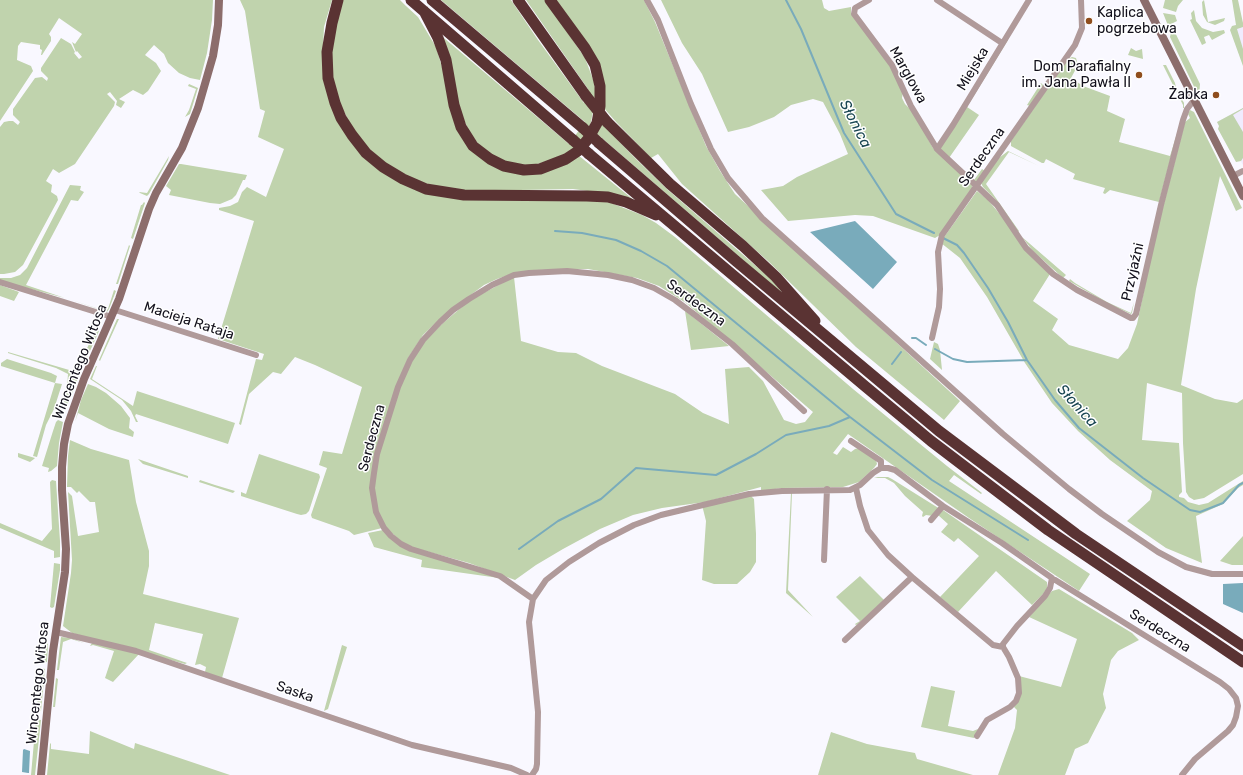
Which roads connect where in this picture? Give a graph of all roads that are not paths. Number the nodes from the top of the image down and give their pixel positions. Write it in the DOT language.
graph roads {
  1 [pos="219,0"];
  2 [pos="338,0"];
  3 [pos="412,0"];
  4 [pos="432,0"];
  5 [pos="518,0"];
  6 [pos="550,0"];
  7 [pos="647,0"];
  8 [pos="869,0"];
  9 [pos="938,0"];
  10 [pos="1029,0"];
  11 [pos="1081,0"];
  12 [pos="1144,0"];
  13 [pos="424,11"];
  14 [pos="1002,43"];
  15 [pos="1194,100"];
  16 [pos="936,149"];
  17 [pos="1243,170"];
  18 [pos="1233,176"];
  19 [pos="976,186"];
  20 [pos="1243,196"];
  21 [pos="672,224"];
  22 [pos="0,282"];
  23 [pos="113,313"];
  24 [pos="932,338"];
  25 [pos="835,344"];
  26 [pos="256,355"];
  27 [pos="804,411"];
  28 [pos="851,441"];
  29 [pos="881,468"];
  30 [pos="856,488"];
  31 [pos="827,489"];
  32 [pos="944,506"];
  33 [pos="932,520"];
  34 [pos="824,560"];
  35 [pos="1243,574"];
  36 [pos="912,577"];
  37 [pos="1052,578"];
  38 [pos="533,599"];
  39 [pos="56,632"];
  40 [pos="845,640"];
  41 [pos="1243,646"];
  42 [pos="1003,647"];
  43 [pos="1243,662"];
  44 [pos="976,736"];
  45 [pos="41,775"];
  46 [pos="527,775"];
  47 [pos="532,775"];
  48 [pos="1182,775"];
  1 -- 23 [label="street, Wincentego Witosa"];
  2 -- 21 [label="highway"];
  3 -- 13 [label="highway"];
  4 -- 25 [label="highway, bridge"];
  5 -- 25 [label="highway, bridge"];
  6 -- 13 [label="highway"];
  7 -- 35 [label="street"];
  8 -- 16 [label="street, Marglowa"];
  9 -- 14 [label="street"];
  10 -- 14 [label="street, Miejska"];
  11 -- 19 [label="street, Serdeczna"];
  12 -- 15 [label="street"];
  13 -- 21 [label="highway, bridge"];
  14 -- 16 [label="street, Miejska"];
  15 -- 18 [label="street"];
  15 -- 19 [label="street, Przyjaźni"];
  16 -- 19 [label="street"];
  17 -- 18 [label="street"];
  18 -- 20 [label="street"];
  19 -- 24 [label="street, Serdeczna"];
  21 -- 43 [label="highway"];
  22 -- 23 [label="street, Macieja Rataja"];
  23 -- 26 [label="street, Macieja Rataja"];
  23 -- 39 [label="street, Wincentego Witosa"];
  25 -- 41 [label="highway"];
  27 -- 38 [label="street, Serdeczna"];
  28 -- 29 [label="street"];
  29 -- 30 [label="street"];
  29 -- 32 [label="street, Serdeczna"];
  30 -- 31 [label="street"];
  30 -- 36 [label="street"];
  31 -- 34 [label="street"];
  31 -- 38 [label="street"];
  32 -- 33 [label="street"];
  32 -- 37 [label="street, Serdeczna"];
  36 -- 40 [label="street"];
  36 -- 42 [label="street"];
  37 -- 42 [label="street"];
  37 -- 48 [label="street, Serdeczna"];
  38 -- 47 [label="street"];
  39 -- 45 [label="street, Wincentego Witosa"];
  39 -- 46 [label="street, Saska"];
  42 -- 44 [label="street"];
}
